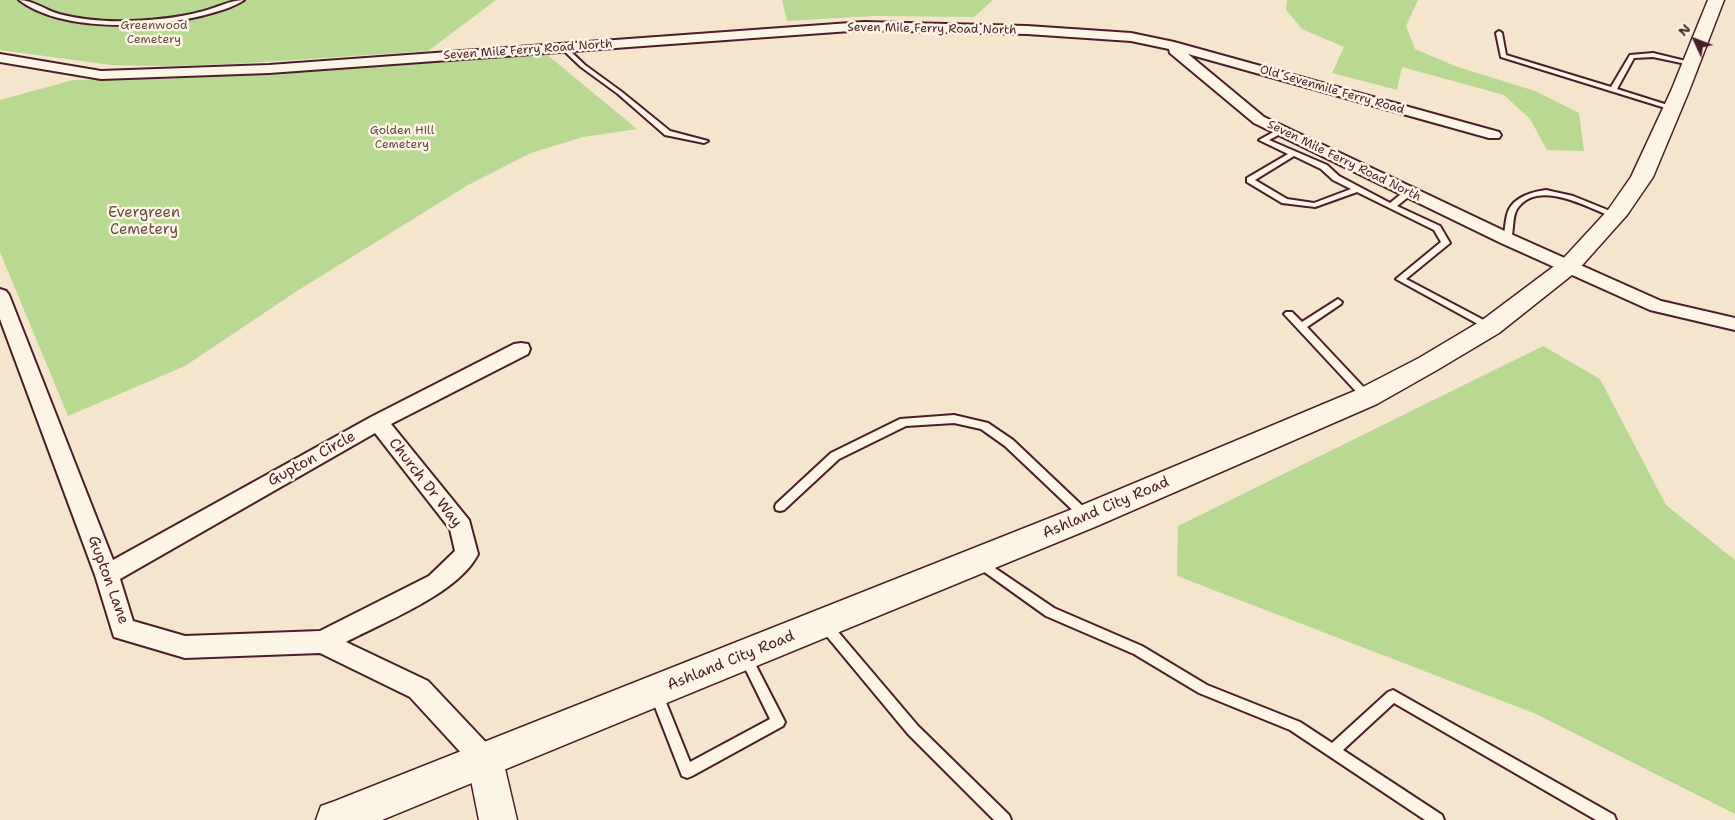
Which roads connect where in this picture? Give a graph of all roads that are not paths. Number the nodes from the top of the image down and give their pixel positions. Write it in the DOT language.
graph roads {
  1 [pos="22,0"];
  2 [pos="241,0"];
  3 [pos="1716,0"];
  4 [pos="1499,33"];
  5 [pos="1169,45"];
  6 [pos="563,47"];
  7 [pos="0,58"];
  8 [pos="1691,63"];
  9 [pos="1613,90"];
  10 [pos="1672,108"];
  11 [pos="1282,131"];
  12 [pos="1494,135"];
  13 [pos="704,141"];
  14 [pos="1294,154"];
  15 [pos="1357,188"];
  16 [pos="1409,192"];
  17 [pos="1391,206"];
  18 [pos="1616,215"];
  19 [pos="1507,239"];
  20 [pos="1569,266"];
  21 [pos="0,295"];
  22 [pos="1338,302"];
  23 [pos="1289,314"];
  24 [pos="1735,324"];
  25 [pos="1302,326"];
  26 [pos="1490,327"];
  27 [pos="521,349"];
  28 [pos="1367,397"];
  29 [pos="378,422"];
  30 [pos="780,507"];
  31 [pos="1086,517"];
  32 [pos="977,561"];
  33 [pos="107,575"];
  34 [pos="823,623"];
  35 [pos="322,642"];
  36 [pos="744,655"];
  37 [pos="655,691"];
  38 [pos="1333,751"];
  39 [pos="485,760"];
  40 [pos="335,820"];
  41 [pos="498,820"];
  42 [pos="1004,820"];
  43 [pos="1437,820"];
  44 [pos="1609,820"];
  1 -- 2 [label="lane"];
  3 -- 8 [label="main road, Ashland City Road"];
  4 -- 9 [label="lane"];
  5 -- 6 [label="street, Seven Mile Ferry Road North"];
  5 -- 11 [label="street, Seven Mile Ferry Road North"];
  5 -- 12 [label="street, Old Sevenmile Ferry Road"];
  6 -- 7 [label="street, Seven Mile Ferry Road North"];
  6 -- 13 [label="lane"];
  8 -- 9 [label="lane"];
  8 -- 10 [label="main road, Ashland City Road"];
  9 -- 10 [label="lane"];
  10 -- 18 [label="main road, Ashland City Road"];
  11 -- 14 [label="lane"];
  11 -- 16 [label="street, Seven Mile Ferry Road North"];
  14 -- 15 [label="lane"];
  14 -- 15 [label="lane"];
  15 -- 17 [label="lane"];
  16 -- 17 [label="lane"];
  16 -- 19 [label="street, Seven Mile Ferry Road North"];
  17 -- 26 [label="lane"];
  18 -- 19 [label="lane"];
  18 -- 20 [label="main road, Ashland City Road"];
  19 -- 20 [label="street, Seven Mile Ferry Road North"];
  20 -- 24 [label="street, Seven Mile Ferry Road North"];
  20 -- 26 [label="main road, Ashland City Road"];
  21 -- 33 [label="street, Gupton Lane"];
  22 -- 25 [label="lane"];
  23 -- 25 [label="lane"];
  25 -- 28 [label="lane"];
  26 -- 28 [label="main road, Ashland City Road"];
  27 -- 29 [label="street, Gupton Circle"];
  28 -- 31 [label="main road, Ashland City Road"];
  29 -- 33 [label="street, Gupton Circle"];
  29 -- 35 [label="street, Church Dr Way"];
  30 -- 31 [label="lane"];
  31 -- 32 [label="main road, Ashland City Road"];
  32 -- 34 [label="main road, Ashland City Road"];
  32 -- 38 [label="lane"];
  33 -- 35 [label="street, Gupton Lane"];
  34 -- 36 [label="main road, Ashland City Road"];
  34 -- 42 [label="lane"];
  35 -- 39 [label="street, Gupton Lane"];
  36 -- 37 [label="main road, Ashland City Road"];
  36 -- 37 [label="lane"];
  37 -- 39 [label="main road, Ashland City Road"];
  38 -- 43 [label="lane"];
  38 -- 44 [label="lane"];
  39 -- 40 [label="main road, Ashland City Road"];
  39 -- 41 [label="main road"];
}
